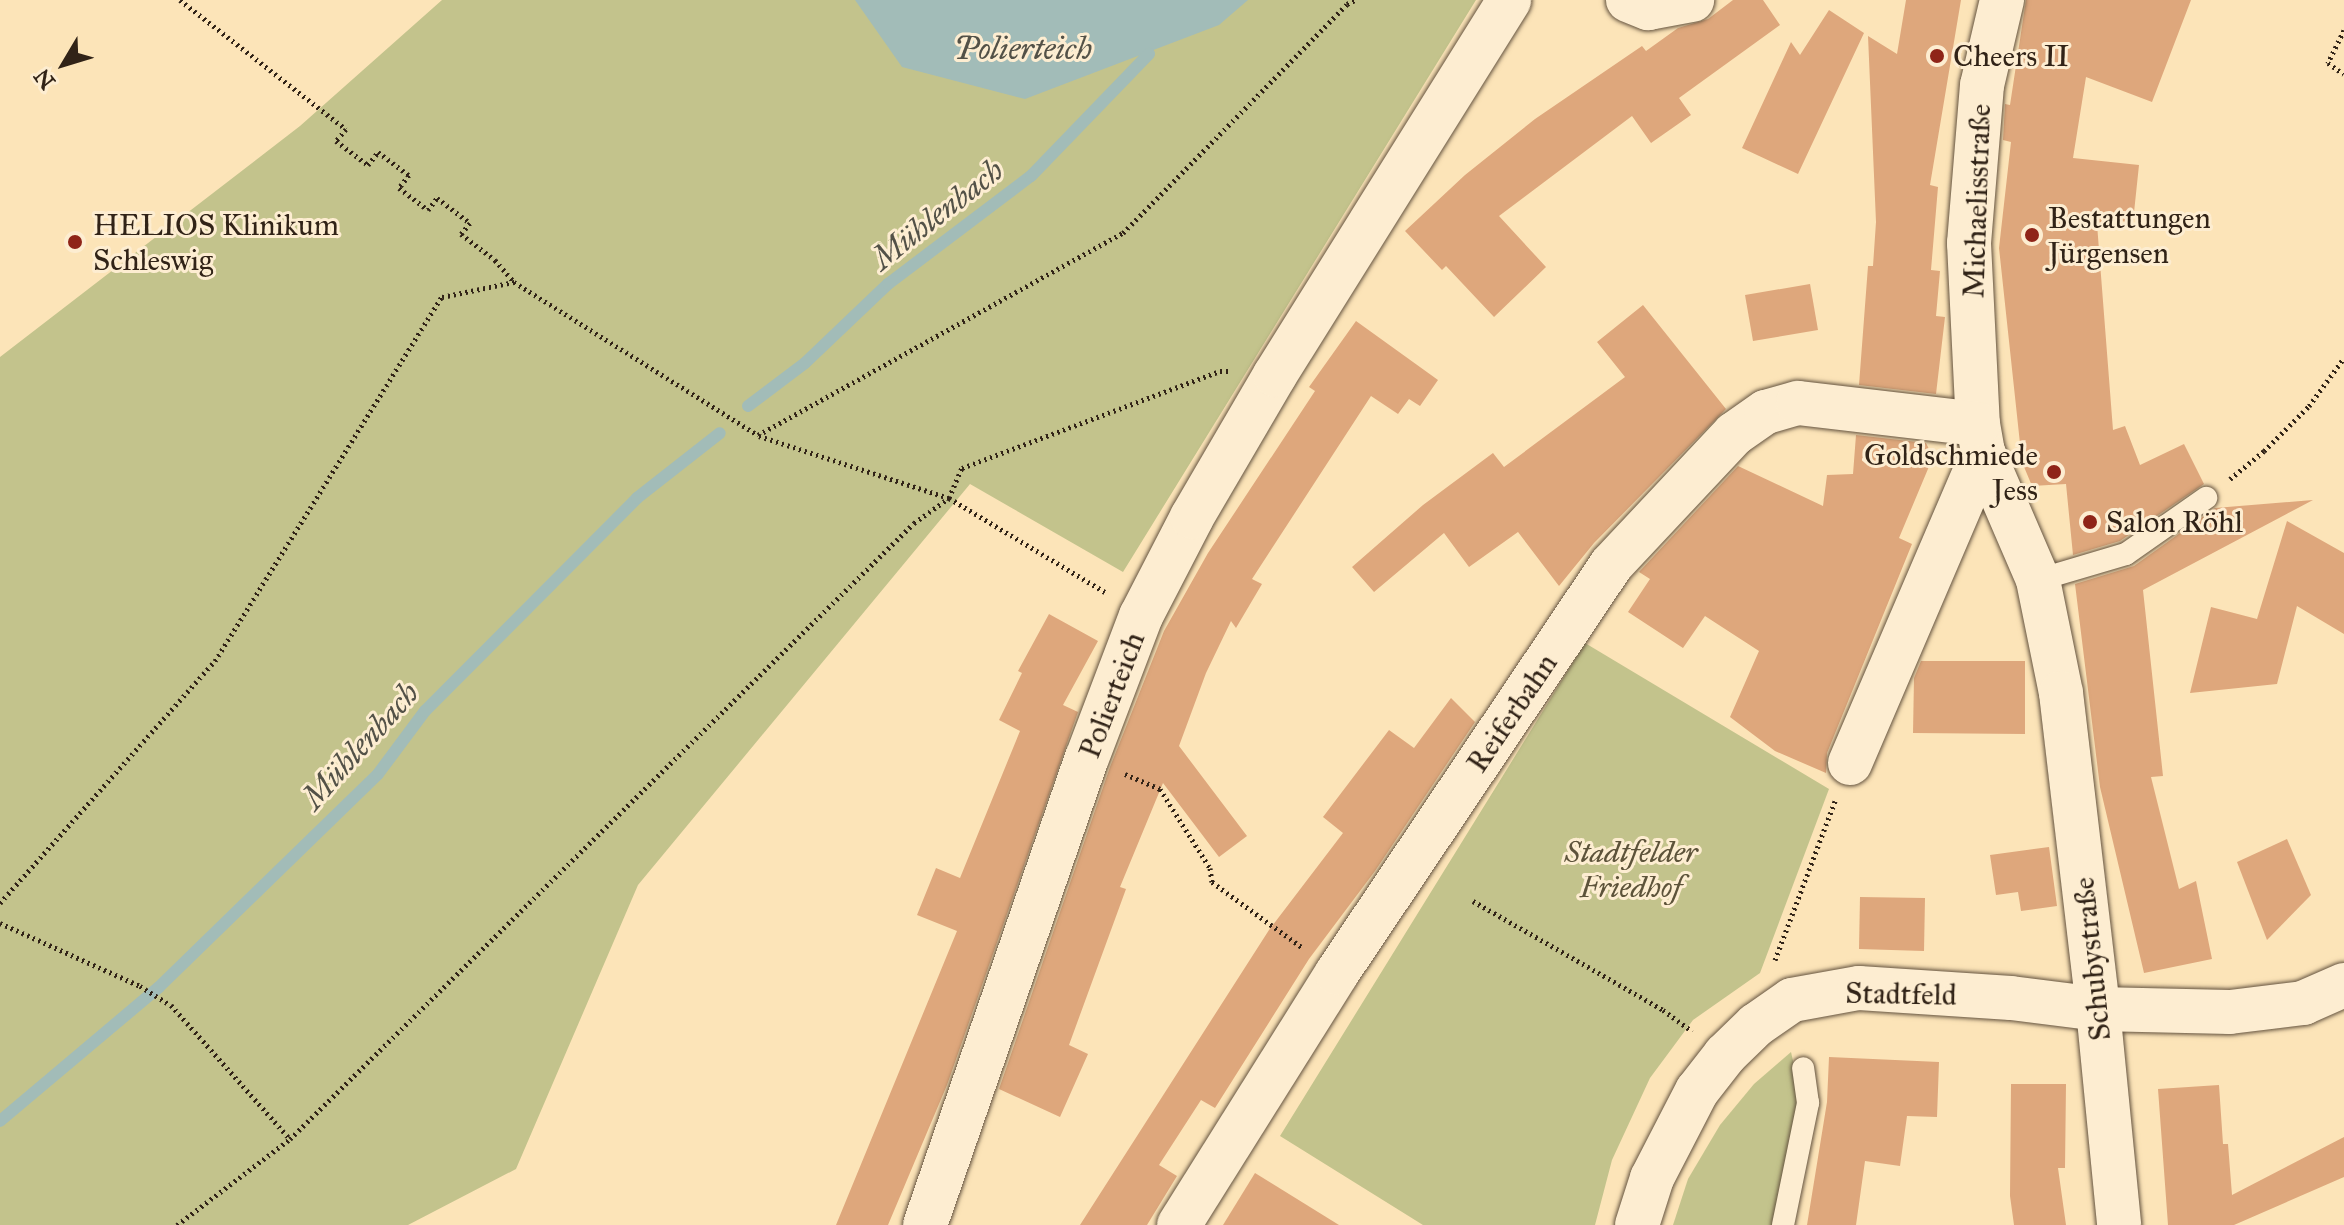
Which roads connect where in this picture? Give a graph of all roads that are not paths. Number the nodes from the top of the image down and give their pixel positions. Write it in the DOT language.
graph roads {
  1 [pos="1509,0"];
  2 [pos="1628,0"];
  3 [pos="1692,0"];
  4 [pos="2002,0"];
  5 [pos="1980,438"];
  6 [pos="2206,498"];
  7 [pos="2038,580"];
  8 [pos="2061,693"];
  9 [pos="1850,763"];
  10 [pos="2344,985"];
  11 [pos="2098,1009"];
  12 [pos="1803,1068"];
  13 [pos="925,1225"];
  14 [pos="1179,1225"];
  15 [pos="1637,1225"];
  16 [pos="1783,1225"];
  17 [pos="2119,1225"];
  1 -- 13 [label="street, Polierteich"];
  2 -- 3 [label="street"];
  4 -- 5 [label="street, Michaelisstraße"];
  5 -- 7 [label="street, Michaelisstraße"];
  5 -- 9 [label="street, Michaelisstraße"];
  5 -- 14 [label="street, Reiferbahn"];
  6 -- 7 [label="lane"];
  7 -- 8 [label="street, Michaelisstraße"];
  8 -- 11 [label="street, Schubystraße"];
  10 -- 11 [label="street, Stadtfeld"];
  11 -- 15 [label="street, Stadtfeld"];
  11 -- 17 [label="street, Schubystraße"];
  12 -- 16 [label="lane"];
}
